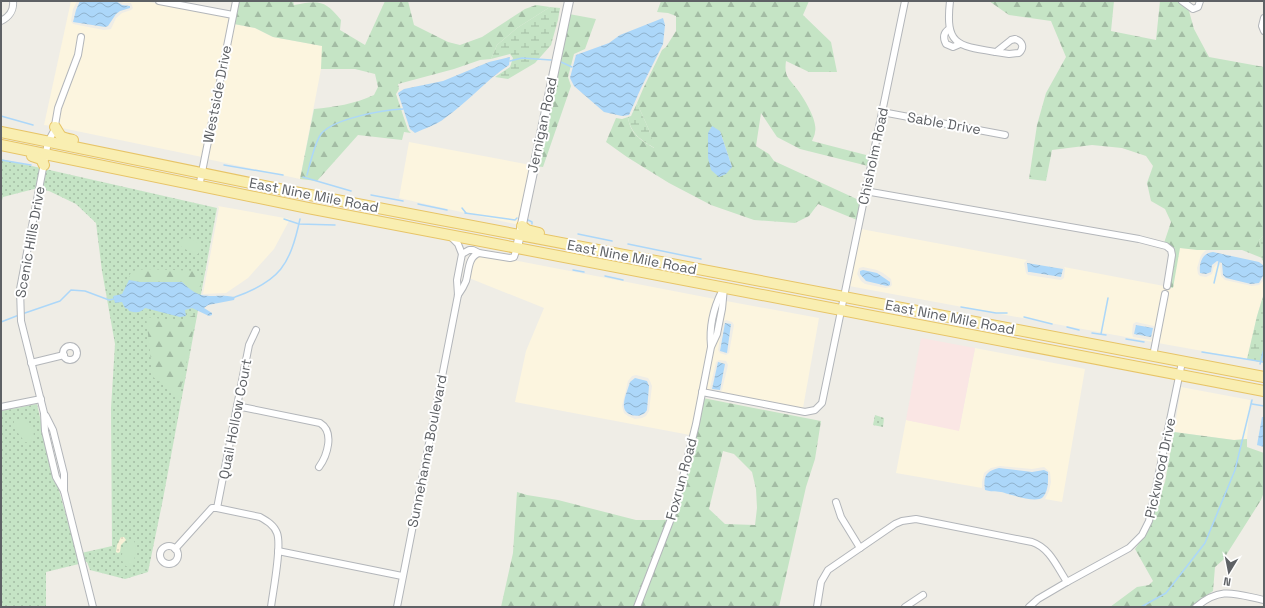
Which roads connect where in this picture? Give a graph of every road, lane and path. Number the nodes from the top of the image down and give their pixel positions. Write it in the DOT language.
graph roads {
  1 [pos="13,1"];
  2 [pos="159,1"];
  3 [pos="236,1"];
  4 [pos="569,1"];
  5 [pos="905,1"];
  6 [pos="950,1"];
  7 [pos="1182,1"];
  8 [pos="1200,1"];
  9 [pos="233,15"];
  10 [pos="1264,18"];
  11 [pos="1,21"];
  12 [pos="949,29"];
  13 [pos="1264,31"];
  14 [pos="81,37"];
  15 [pos="960,44"];
  16 [pos="996,52"];
  17 [pos="882,112"];
  18 [pos="55,127"];
  19 [pos="1,132"];
  20 [pos="1006,135"];
  21 [pos="1,140"];
  22 [pos="48,142"];
  23 [pos="1,145"];
  24 [pos="1,150"];
  25 [pos="112,155"];
  26 [pos="45,160"];
  27 [pos="186,170"];
  28 [pos="201,173"];
  29 [pos="199,187"];
  30 [pos="866,191"];
  31 [pos="394,224"];
  32 [pos="521,230"];
  33 [pos="448,235"];
  34 [pos="517,248"];
  35 [pos="479,253"];
  36 [pos="462,254"];
  37 [pos="616,254"];
  38 [pos="1167,286"];
  39 [pos="724,288"];
  40 [pos="823,293"];
  41 [pos="1165,294"];
  42 [pos="458,295"];
  43 [pos="844,297"];
  44 [pos="842,310"];
  45 [pos="256,330"];
  46 [pos="64,355"];
  47 [pos="1153,356"];
  48 [pos="1182,362"];
  49 [pos="31,363"];
  50 [pos="1179,375"];
  51 [pos="1264,377"];
  52 [pos="1204,380"];
  53 [pos="1264,391"];
  54 [pos="702,392"];
  55 [pos="1264,396"];
  56 [pos="41,399"];
  57 [pos="237,406"];
  58 [pos="1,407"];
  59 [pos="319,467"];
  60 [pos="836,502"];
  61 [pos="217,508"];
  62 [pos="860,548"];
  63 [pos="175,549"];
  64 [pos="278,551"];
  65 [pos="402,576"];
  66 [pos="1067,582"];
  67 [pos="923,595"];
  68 [pos="1264,600"];
  69 [pos="93,607"];
  70 [pos="271,607"];
  71 [pos="396,607"];
  72 [pos="637,607"];
  73 [pos="816,607"];
  74 [pos="905,607"];
  75 [pos="1029,607"];
  76 [pos="1196,607"];
  1 -- 11 [label="street"];
  2 -- 9 [label="street"];
  3 -- 9 [label="street, Westside Drive"];
  4 -- 32 [label="street, Jernigan Road"];
  5 -- 17 [label="street, Chisholm Road"];
  6 -- 12 [label="street"];
  7 -- 8 [label="street"];
  9 -- 28 [label="street, Westside Drive"];
  10 -- 13 [label="street"];
  12 -- 15 [label="street"];
  12 -- 15 [label="street"];
  14 -- 18 [label="street, Scenic Hills Drive"];
  15 -- 16 [label="street"];
  17 -- 20 [label="street, Sable Drive"];
  17 -- 30 [label="street, Chisholm Road"];
  18 -- 22 [label="street, Scenic Hills Drive"];
  18 -- 25 [label="main road"];
  19 -- 22 [label="main road, East Nine Mile Road"];
  21 -- 22 [label="main road"];
  22 -- 25 [label="main road, East Nine Mile Road"];
  22 -- 26 [label="street, Scenic Hills Drive"];
  23 -- 26 [label="main road, East Nine Mile Road"];
  24 -- 26 [label="main road"];
  25 -- 27 [label="main road, East Nine Mile Road"];
  26 -- 27 [label="main road"];
  26 -- 29 [label="main road, East Nine Mile Road"];
  26 -- 49 [label="street, Scenic Hills Drive"];
  27 -- 28 [label="main road, East Nine Mile Road"];
  28 -- 29 [label="street, Westside Drive"];
  28 -- 32 [label="main road, East Nine Mile Road"];
  29 -- 31 [label="main road, East Nine Mile Road"];
  30 -- 38 [label="street"];
  30 -- 43 [label="street, Chisholm Road"];
  31 -- 32 [label="main road"];
  31 -- 33 [label="main road, East Nine Mile Road"];
  32 -- 34 [label="street, Jernigan Road"];
  32 -- 37 [label="main road, East Nine Mile Road"];
  33 -- 34 [label="main road, East Nine Mile Road"];
  33 -- 36 [label="street"];
  34 -- 35 [label="street"];
  34 -- 39 [label="main road, East Nine Mile Road"];
  35 -- 36 [label="street"];
  35 -- 42 [label="street, Sunnehanna Boulevard"];
  36 -- 42 [label="street, Sunnehanna Boulevard"];
  37 -- 39 [label="main road"];
  37 -- 40 [label="main road, East Nine Mile Road"];
  39 -- 40 [label="main road"];
  39 -- 44 [label="main road, East Nine Mile Road"];
  39 -- 54 [label="street, Foxrun Road"];
  40 -- 43 [label="main road, East Nine Mile Road"];
  41 -- 47 [label="street"];
  42 -- 65 [label="street, Sunnehanna Boulevard"];
  43 -- 44 [label="street, Chisholm Road"];
  43 -- 47 [label="main road, East Nine Mile Road"];
  44 -- 50 [label="main road, East Nine Mile Road"];
  44 -- 54 [label="street, Chisholm Road"];
  45 -- 57 [label="street, Quail Hollow Court"];
  46 -- 49 [label="street"];
  47 -- 48 [label="main road, East Nine Mile Road"];
  48 -- 50 [label="street, Pickwood Drive"];
  48 -- 51 [label="main road, East Nine Mile Road"];
  49 -- 56 [label="street, Scenic Hills Drive"];
  50 -- 52 [label="main road, East Nine Mile Road"];
  50 -- 66 [label="street, Pickwood Drive"];
  52 -- 53 [label="main road, East Nine Mile Road"];
  52 -- 55 [label="main road"];
  54 -- 72 [label="street, Foxrun Road"];
  56 -- 58 [label="street"];
  56 -- 69 [label="street, Scenic Hills Drive"];
  57 -- 59 [label="street"];
  57 -- 61 [label="street, Quail Hollow Court"];
  60 -- 62 [label="street"];
  61 -- 63 [label="street"];
  61 -- 64 [label="street"];
  62 -- 66 [label="street"];
  62 -- 73 [label="street"];
  64 -- 65 [label="street"];
  64 -- 70 [label="street"];
  65 -- 71 [label="street, Sunnehanna Boulevard"];
  66 -- 75 [label="street, Pickwood Drive"];
  67 -- 74 [label="street"];
  68 -- 76 [label="street"];
}
